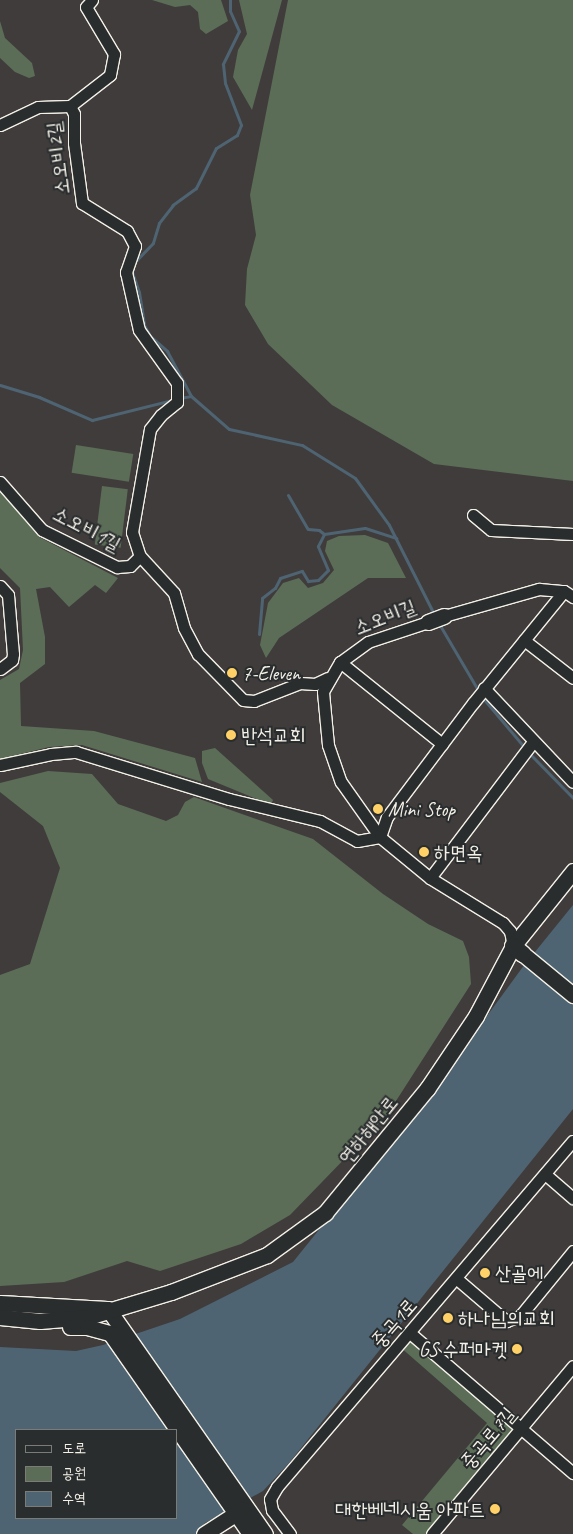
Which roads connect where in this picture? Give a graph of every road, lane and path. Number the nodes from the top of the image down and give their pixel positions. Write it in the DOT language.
graph roads {
  1 [pos="92,0"];
  2 [pos="70,106"];
  3 [pos="0,125"];
  4 [pos="0,482"];
  5 [pos="473,516"];
  6 [pos="573,534"];
  7 [pos="140,556"];
  8 [pos="0,586"];
  9 [pos="568,594"];
  10 [pos="444,616"];
  11 [pos="428,622"];
  12 [pos="524,640"];
  13 [pos="340,662"];
  14 [pos="0,669"];
  15 [pos="328,678"];
  16 [pos="573,678"];
  17 [pos="484,688"];
  18 [pos="533,742"];
  19 [pos="442,744"];
  20 [pos="0,765"];
  21 [pos="573,782"];
  22 [pos="380,836"];
  23 [pos="573,871"];
  24 [pos="430,878"];
  25 [pos="518,950"];
  26 [pos="573,996"];
  27 [pos="573,1141"];
  28 [pos="546,1174"];
  29 [pos="573,1198"];
  30 [pos="573,1252"];
  31 [pos="457,1279"];
  32 [pos="0,1303"];
  33 [pos="108,1309"];
  34 [pos="0,1316"];
  35 [pos="40,1321"];
  36 [pos="410,1333"];
  37 [pos="573,1366"];
  38 [pos="521,1429"];
  39 [pos="571,1467"];
  40 [pos="240,1510"];
  41 [pos="247,1529"];
  42 [pos="204,1534"];
  43 [pos="265,1534"];
  44 [pos="290,1534"];
  45 [pos="432,1534"];
  1 -- 2 [label="street, 소오비2길"];
  2 -- 3 [label="street"];
  2 -- 7 [label="street, 소오비2길"];
  4 -- 7 [label="street, 소오비1길"];
  5 -- 6 [label="street"];
  7 -- 15 [label="street, 소오비1길"];
  8 -- 14 [label="street"];
  9 -- 10 [label="street, 소오비길"];
  9 -- 12 [label="street"];
  10 -- 11 [label="street, 소오비길"];
  11 -- 13 [label="street, 소오비길"];
  12 -- 16 [label="street"];
  12 -- 17 [label="street"];
  13 -- 15 [label="street, 소오비길"];
  13 -- 19 [label="street"];
  15 -- 22 [label="street, 소오비길"];
  17 -- 18 [label="street"];
  17 -- 19 [label="street"];
  18 -- 21 [label="street"];
  18 -- 24 [label="street"];
  19 -- 22 [label="street"];
  20 -- 22 [label="street"];
  22 -- 24 [label="street, 소오비길"];
  23 -- 25 [label="street, 연하해안로"];
  24 -- 25 [label="street, 소오비길"];
  25 -- 26 [label="street"];
  25 -- 33 [label="street, 연하해안로"];
  27 -- 28 [label="street, 중곡1로"];
  28 -- 29 [label="street"];
  28 -- 31 [label="street, 중곡1로"];
  30 -- 31 [label="street"];
  31 -- 36 [label="street, 중곡1로"];
  32 -- 33 [label="street, 연하해안로"];
  33 -- 35 [label="street, 연하해안로"];
  33 -- 40 [label="street"];
  34 -- 35 [label="street, 연하해안로"];
  35 -- 40 [label="street"];
  36 -- 38 [label="street"];
  36 -- 44 [label="street, 중곡1로"];
  37 -- 38 [label="street, 중곡로7길"];
  38 -- 39 [label="street"];
  38 -- 45 [label="street, 중곡로7길"];
  40 -- 41 [label="street"];
  40 -- 42 [label="street"];
  41 -- 43 [label="street"];
}
